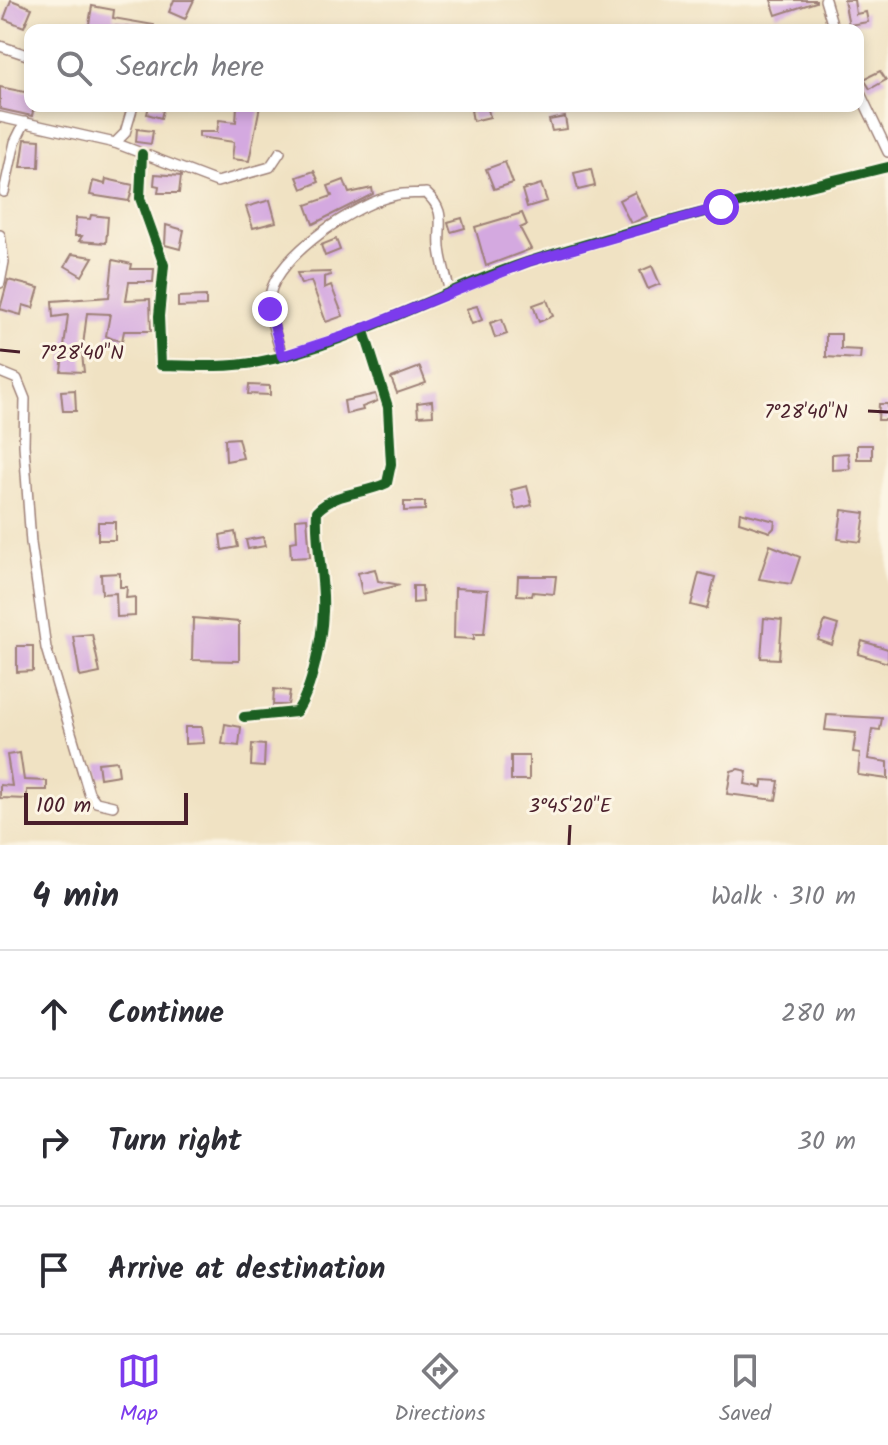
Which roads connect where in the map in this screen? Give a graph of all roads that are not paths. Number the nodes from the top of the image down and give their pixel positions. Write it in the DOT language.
graph roads {
  1 [pos="825,0"];
  2 [pos="832,24"];
  3 [pos="0,46"];
  4 [pos="24,54"];
  5 [pos="864,102"];
  6 [pos="131,112"];
  7 [pos="0,117"];
  8 [pos="25,122"];
  9 [pos="115,143"];
  10 [pos="280,152"];
  11 [pos="888,152"];
  12 [pos="142,154"];
  13 [pos="888,167"];
  14 [pos="4,192"];
  15 [pos="0,235"];
  16 [pos="0,283"];
  17 [pos="450,293"];
  18 [pos="363,328"];
  19 [pos="282,356"];
  20 [pos="0,372"];
  21 [pos="244,717"];
  22 [pos="113,806"];
  1 -- 2 [label="street"];
  3 -- 4 [label="street"];
  5 -- 11 [label="street"];
  6 -- 9 [label="street"];
  7 -- 8 [label="street"];
  8 -- 9 [label="street"];
  8 -- 14 [label="street"];
  9 -- 12 [label="street"];
  10 -- 12 [label="street"];
  12 -- 19 [label="street"];
  13 -- 17 [label="street"];
  15 -- 16 [label="street"];
  17 -- 18 [label="street"];
  17 -- 19 [label="street"];
  18 -- 19 [label="street"];
  18 -- 21 [label="street"];
  20 -- 22 [label="street"];
}
